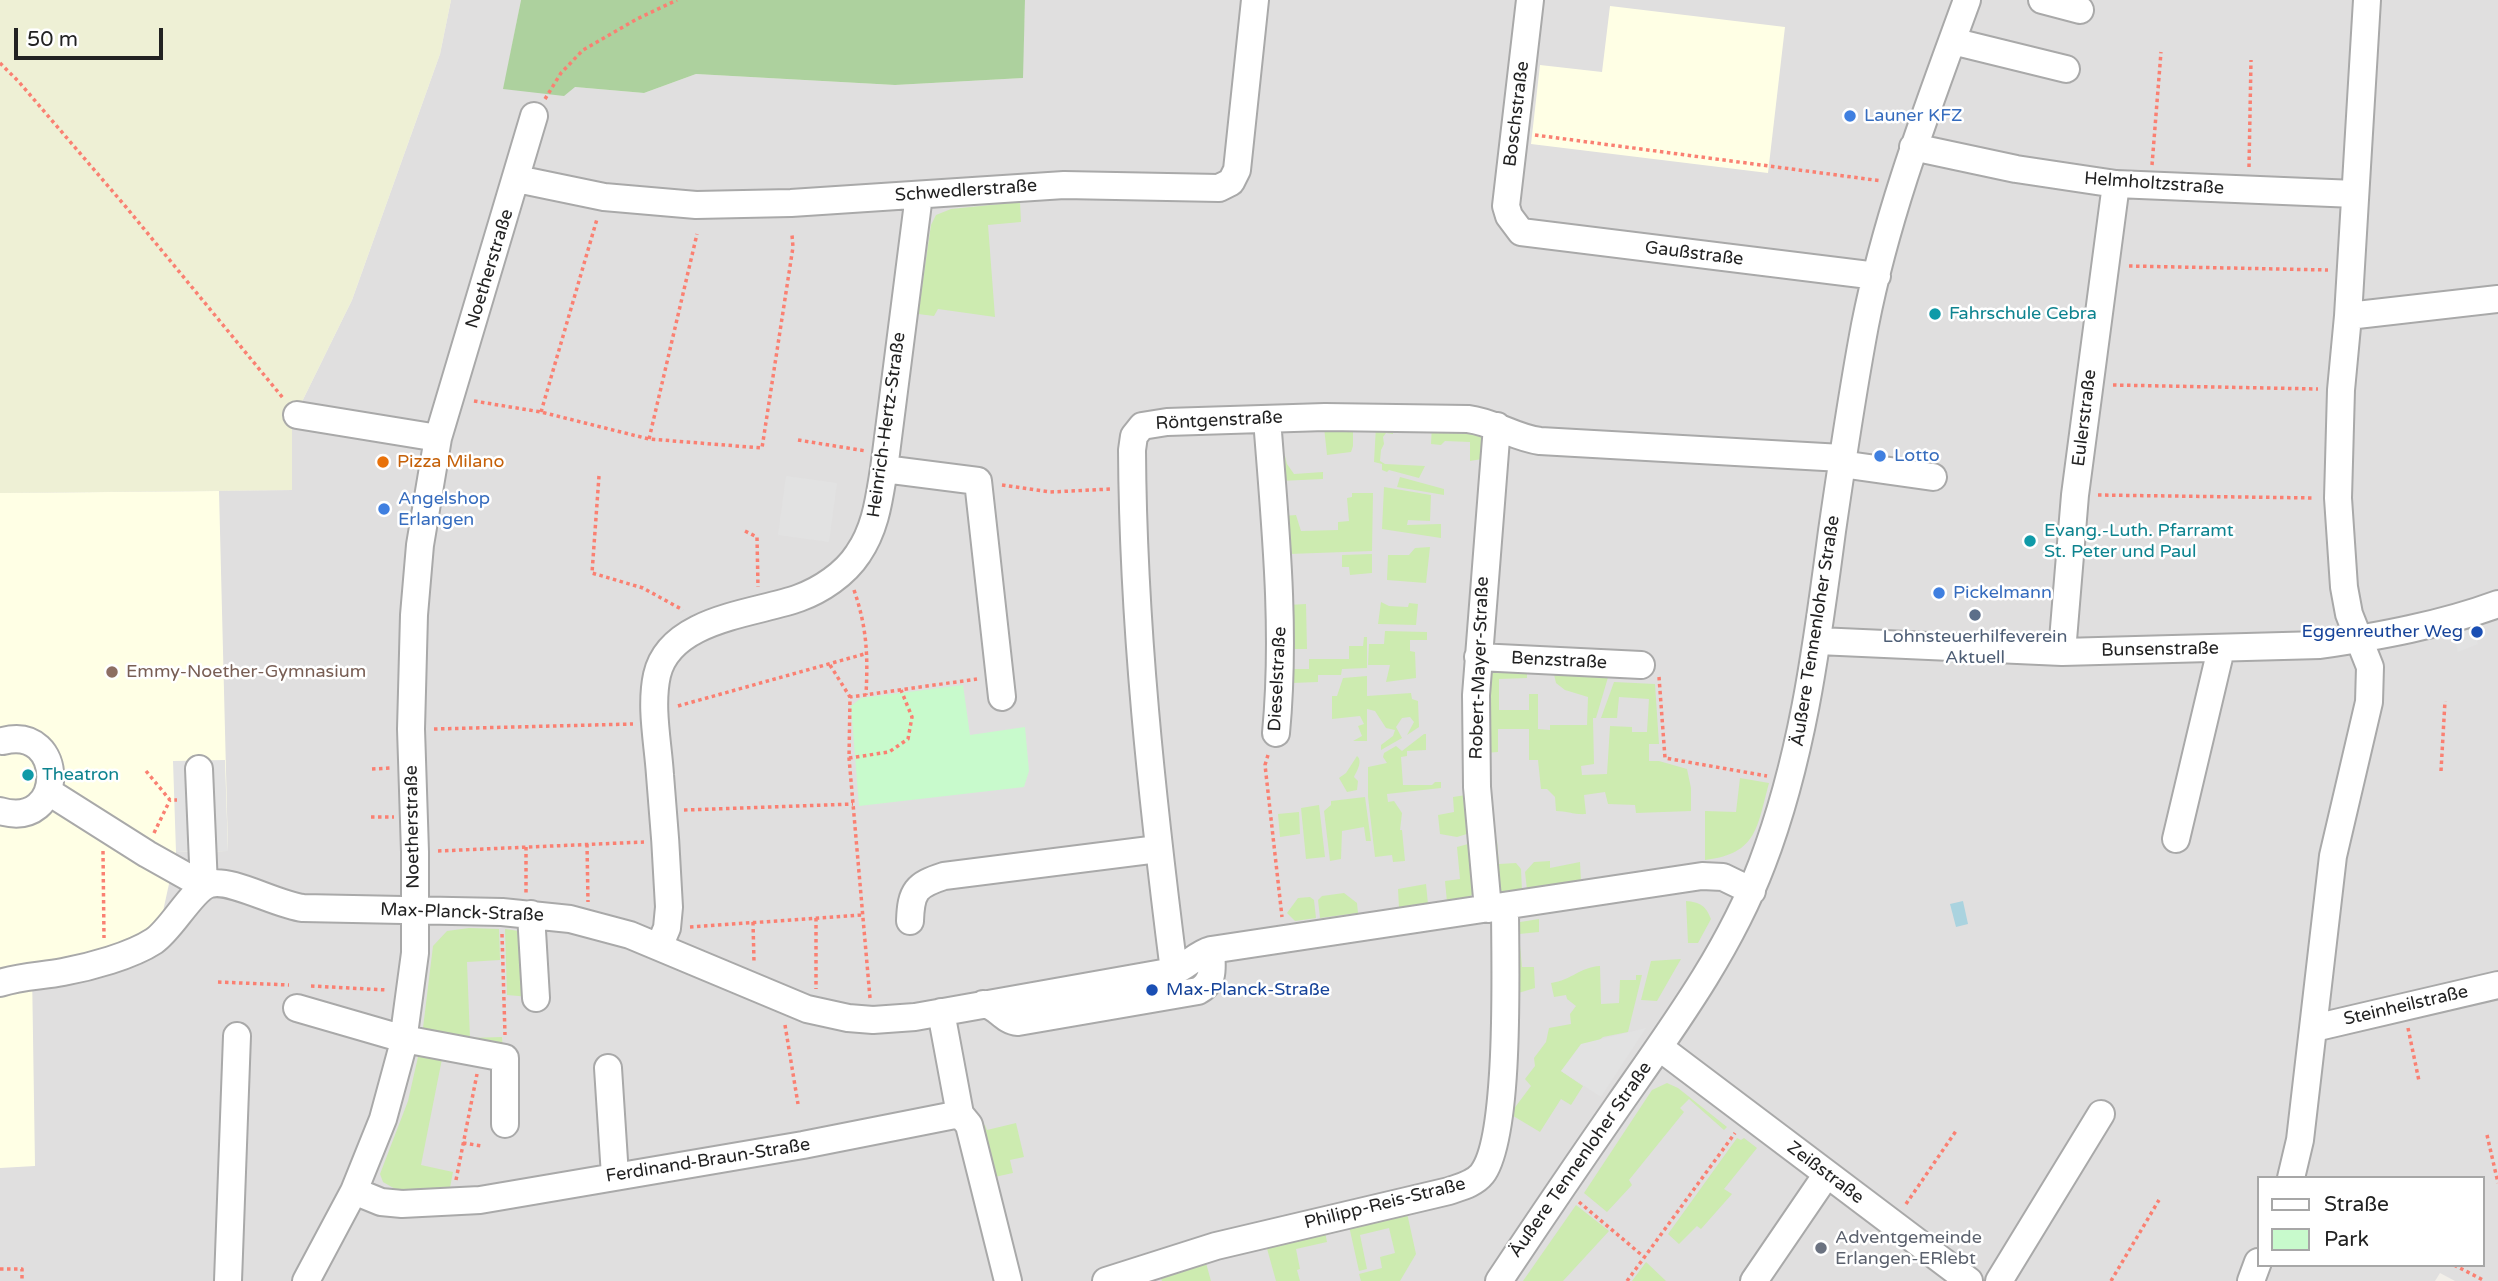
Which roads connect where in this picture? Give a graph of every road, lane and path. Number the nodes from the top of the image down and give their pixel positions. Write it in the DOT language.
graph roads {
  1 [pos="677,0"];
  2 [pos="1255,0"];
  3 [pos="1530,0"];
  4 [pos="1966,0"];
  5 [pos="2042,0"];
  6 [pos="2367,0"];
  7 [pos="2080,10"];
  8 [pos="1952,41"];
  9 [pos="2161,52"];
  10 [pos="2251,60"];
  11 [pos="0,63"];
  12 [pos="2066,69"];
  13 [pos="534,116"];
  14 [pos="1516,133"];
  15 [pos="1913,147"];
  16 [pos="517,179"];
  17 [pos="1901,183"];
  18 [pos="2116,184"];
  19 [pos="2150,186"];
  20 [pos="2248,190"];
  21 [pos="2355,194"];
  22 [pos="919,195"];
  23 [pos="604,197"];
  24 [pos="1514,226"];
  25 [pos="697,234"];
  26 [pos="792,235"];
  27 [pos="2104,266"];
  28 [pos="2351,271"];
  29 [pos="1877,276"];
  30 [pos="2498,299"];
  31 [pos="2348,316"];
  32 [pos="2115,385"];
  33 [pos="2341,390"];
  34 [pos="451,397"];
  35 [pos="541,412"];
  36 [pos="297,415"];
  37 [pos="1267,419"];
  38 [pos="1497,426"];
  39 [pos="438,438"];
  40 [pos="649,439"];
  41 [pos="799,440"];
  42 [pos="884,461"];
  43 [pos="1842,461"];
  44 [pos="599,476"];
  45 [pos="1933,477"];
  46 [pos="978,481"];
  47 [pos="1132,489"];
  48 [pos="2099,495"];
  49 [pos="2338,498"];
  50 [pos="745,531"];
  51 [pos="846,568"];
  52 [pos="2498,604"];
  53 [pos="759,610"];
  54 [pos="708,624"];
  55 [pos="2360,639"];
  56 [pos="1818,641"];
  57 [pos="2221,649"];
  58 [pos="2062,652"];
  59 [pos="868,653"];
  60 [pos="1478,657"];
  61 [pos="830,665"];
  62 [pos="1641,665"];
  63 [pos="1001,687"];
  64 [pos="901,690"];
  65 [pos="866,695"];
  66 [pos="850,697"];
  67 [pos="2445,701"];
  68 [pos="656,717"];
  69 [pos="411,729"];
  70 [pos="1276,733"];
  71 [pos="3,741"];
  72 [pos="849,758"];
  73 [pos="199,769"];
  74 [pos="146,771"];
  75 [pos="2441,771"];
  76 [pos="1790,779"];
  77 [pos="49,792"];
  78 [pos="201,799"];
  79 [pos="853,804"];
  80 [pos="0,811"];
  81 [pos="663,811"];
  82 [pos="2176,839"];
  83 [pos="666,841"];
  84 [pos="587,844"];
  85 [pos="526,847"];
  86 [pos="1158,849"];
  87 [pos="103,850"];
  88 [pos="415,852"];
  89 [pos="204,886"];
  90 [pos="1752,891"];
  91 [pos="1497,908"];
  92 [pos="415,911"];
  93 [pos="519,913"];
  94 [pos="862,915"];
  95 [pos="816,918"];
  96 [pos="910,921"];
  97 [pos="754,922"];
  98 [pos="588,923"];
  99 [pos="663,937"];
  100 [pos="1284,938"];
  101 [pos="1211,950"];
  102 [pos="104,961"];
  103 [pos="1174,971"];
  104 [pos="218,982"];
  105 [pos="0,983"];
  106 [pos="2498,985"];
  107 [pos="754,988"];
  108 [pos="410,991"];
  109 [pos="536,998"];
  110 [pos="788,1003"];
  111 [pos="983,1004"];
  112 [pos="2403,1007"];
  113 [pos="297,1008"];
  114 [pos="816,1012"];
  115 [pos="941,1012"];
  116 [pos="873,1020"];
  117 [pos="2314,1028"];
  118 [pos="237,1036"];
  119 [pos="404,1039"];
  120 [pos="1659,1047"];
  121 [pos="493,1056"];
  122 [pos="608,1068"];
  123 [pos="2419,1081"];
  124 [pos="799,1104"];
  125 [pos="960,1114"];
  126 [pos="2101,1114"];
  127 [pos="1748,1115"];
  128 [pos="505,1124"];
  129 [pos="1956,1131"];
  130 [pos="2487,1135"];
  131 [pos="463,1143"];
  132 [pos="482,1146"];
  133 [pos="1827,1174"];
  134 [pos="615,1176"];
  135 [pos="2291,1176"];
  136 [pos="2498,1183"];
  137 [pos="1561,1187"];
  138 [pos="354,1191"];
  139 [pos="2159,1200"];
  140 [pos="451,1202"];
  141 [pos="1892,1224"];
  142 [pos="1644,1257"];
  143 [pos="2458,1267"];
  144 [pos="0,1269"];
  145 [pos="1959,1278"];
  146 [pos="22,1281"];
  147 [pos="228,1281"];
  148 [pos="306,1281"];
  149 [pos="1008,1281"];
  150 [pos="1106,1281"];
  151 [pos="1499,1281"];
  152 [pos="1627,1281"];
  153 [pos="1754,1281"];
  154 [pos="1999,1281"];
  155 [pos="2111,1281"];
  156 [pos="2485,1281"];
  1 -- 13 [label="path"];
  2 -- 22 [label="street, Schwedlerstraße"];
  3 -- 14 [label="street, Boschstraße"];
  4 -- 8 [label="street, Äußere Tennenloher Straße"];
  5 -- 7 [label="street"];
  6 -- 21 [label="street"];
  8 -- 12 [label="street"];
  8 -- 15 [label="street, Äußere Tennenloher Straße"];
  9 -- 19 [label="path"];
  10 -- 20 [label="path"];
  11 -- 36 [label="path"];
  13 -- 16 [label="street, Noetherstraße"];
  14 -- 17 [label="path"];
  14 -- 24 [label="street, Boschstraße"];
  15 -- 17 [label="street, Äußere Tennenloher Straße"];
  15 -- 18 [label="street, Helmholtzstraße"];
  16 -- 23 [label="street, Schwedlerstraße"];
  16 -- 34 [label="street, Noetherstraße"];
  17 -- 29 [label="street, Äußere Tennenloher Straße"];
  18 -- 19 [label="street, Helmholtzstraße"];
  18 -- 27 [label="street, Eulerstraße"];
  19 -- 20 [label="street, Helmholtzstraße"];
  20 -- 21 [label="street, Helmholtzstraße"];
  21 -- 28 [label="street"];
  22 -- 23 [label="street, Schwedlerstraße"];
  22 -- 42 [label="street, Heinrich-Hertz-Straße"];
  23 -- 35 [label="path"];
  24 -- 29 [label="street, Gaußstraße"];
  25 -- 40 [label="path"];
  26 -- 40 [label="path"];
  27 -- 28 [label="path"];
  27 -- 58 [label="street, Eulerstraße"];
  28 -- 31 [label="street"];
  29 -- 43 [label="street, Äußere Tennenloher Straße"];
  30 -- 31 [label="street"];
  31 -- 33 [label="street"];
  32 -- 33 [label="path"];
  33 -- 49 [label="street"];
  34 -- 35 [label="path"];
  34 -- 39 [label="street, Noetherstraße"];
  35 -- 40 [label="path"];
  36 -- 39 [label="street"];
  37 -- 38 [label="street, Röntgenstraße"];
  37 -- 47 [label="street, Röntgenstraße"];
  37 -- 70 [label="street, Dieselstraße"];
  38 -- 43 [label="street, Röntgenstraße"];
  38 -- 60 [label="street, Robert-Mayer-Straße"];
  39 -- 69 [label="street, Noetherstraße"];
  41 -- 42 [label="path"];
  42 -- 46 [label="street"];
  42 -- 51 [label="street, Heinrich-Hertz-Straße"];
  43 -- 45 [label="street, Röntgenstraße"];
  43 -- 56 [label="street, Äußere Tennenloher Straße"];
  44 -- 54 [label="path"];
  46 -- 47 [label="path"];
  46 -- 63 [label="street"];
  47 -- 86 [label="street, Röntgenstraße"];
  48 -- 49 [label="path"];
  49 -- 55 [label="street"];
  50 -- 53 [label="path"];
  51 -- 53 [label="street, Heinrich-Hertz-Straße"];
  51 -- 59 [label="path"];
  52 -- 55 [label="street, Bunsenstraße"];
  53 -- 54 [label="street, Heinrich-Hertz-Straße"];
  54 -- 68 [label="street, Heinrich-Hertz-Straße"];
  55 -- 57 [label="street, Bunsenstraße"];
  55 -- 117 [label="street"];
  56 -- 58 [label="street, Bunsenstraße"];
  56 -- 76 [label="street, Äußere Tennenloher Straße"];
  57 -- 58 [label="street, Bunsenstraße"];
  57 -- 82 [label="street"];
  59 -- 61 [label="path"];
  59 -- 65 [label="path"];
  60 -- 62 [label="street, Benzstraße"];
  60 -- 91 [label="street, Robert-Mayer-Straße"];
  61 -- 66 [label="path"];
  61 -- 68 [label="path"];
  62 -- 76 [label="path"];
  63 -- 64 [label="path"];
  64 -- 65 [label="path"];
  64 -- 72 [label="path"];
  65 -- 66 [label="path"];
  66 -- 72 [label="path"];
  67 -- 75 [label="path"];
  68 -- 69 [label="path"];
  68 -- 81 [label="street, Heinrich-Hertz-Straße"];
  69 -- 88 [label="street, Noetherstraße"];
  70 -- 100 [label="path, Dieselstraße"];
  71 -- 77 [label="street"];
  72 -- 79 [label="path"];
  73 -- 78 [label="street"];
  74 -- 78 [label="path"];
  76 -- 90 [label="street, Äußere Tennenloher Straße"];
  77 -- 80 [label="street"];
  77 -- 89 [label="street"];
  78 -- 89 [label="street"];
  79 -- 81 [label="path"];
  79 -- 94 [label="path"];
  81 -- 83 [label="street, Heinrich-Hertz-Straße"];
  83 -- 84 [label="path"];
  83 -- 99 [label="street, Heinrich-Hertz-Straße"];
  84 -- 85 [label="path"];
  84 -- 98 [label="path"];
  85 -- 88 [label="path"];
  85 -- 93 [label="path"];
  86 -- 96 [label="street"];
  86 -- 103 [label="street, Röntgenstraße"];
  87 -- 102 [label="path"];
  88 -- 92 [label="street, Noetherstraße"];
  89 -- 92 [label="street, Max-Planck-Straße"];
  89 -- 102 [label="street"];
  90 -- 91 [label="street, Max-Planck-Straße"];
  90 -- 120 [label="street, Äußere Tennenloher Straße"];
  91 -- 100 [label="street, Max-Planck-Straße"];
  91 -- 150 [label="street, Philipp-Reis-Straße"];
  92 -- 93 [label="street, Max-Planck-Straße"];
  92 -- 108 [label="street, Noetherstraße"];
  93 -- 98 [label="street, Max-Planck-Straße"];
  93 -- 109 [label="street"];
  93 -- 121 [label="path"];
  94 -- 95 [label="path"];
  94 -- 116 [label="path"];
  95 -- 97 [label="path"];
  95 -- 114 [label="path"];
  97 -- 99 [label="path"];
  97 -- 107 [label="path"];
  98 -- 99 [label="street, Max-Planck-Straße"];
  99 -- 107 [label="street, Max-Planck-Straße"];
  100 -- 101 [label="street, Max-Planck-Straße"];
  101 -- 103 [label="street, Max-Planck-Straße"];
  101 -- 111 [label="street"];
  102 -- 105 [label="street"];
  103 -- 111 [label="street, Max-Planck-Straße"];
  104 -- 108 [label="path"];
  106 -- 112 [label="street, Steinheilstraße"];
  107 -- 110 [label="street, Max-Planck-Straße"];
  108 -- 119 [label="street, Noetherstraße"];
  110 -- 114 [label="street, Max-Planck-Straße"];
  110 -- 124 [label="path"];
  111 -- 115 [label="street, Max-Planck-Straße"];
  112 -- 117 [label="street, Steinheilstraße"];
  112 -- 123 [label="path"];
  113 -- 119 [label="street"];
  114 -- 116 [label="street, Max-Planck-Straße"];
  115 -- 116 [label="street, Max-Planck-Straße"];
  115 -- 125 [label="street"];
  117 -- 135 [label="street"];
  118 -- 147 [label="street"];
  119 -- 121 [label="street"];
  119 -- 138 [label="street, Noetherstraße"];
  120 -- 127 [label="street, Zeißstraße"];
  120 -- 137 [label="street, Äußere Tennenloher Straße"];
  121 -- 128 [label="street"];
  121 -- 131 [label="path"];
  122 -- 134 [label="street"];
  125 -- 134 [label="street, Ferdinand-Braun-Straße"];
  125 -- 149 [label="street"];
  126 -- 154 [label="street"];
  127 -- 133 [label="street, Zeißstraße"];
  127 -- 142 [label="path"];
  129 -- 141 [label="path"];
  130 -- 136 [label="path"];
  131 -- 132 [label="path"];
  131 -- 140 [label="path"];
  133 -- 141 [label="street, Zeißstraße"];
  133 -- 153 [label="street"];
  134 -- 140 [label="street, Ferdinand-Braun-Straße"];
  137 -- 142 [label="path"];
  137 -- 151 [label="street, Äußere Tennenloher Straße"];
  138 -- 140 [label="street, Ferdinand-Braun-Straße"];
  138 -- 148 [label="street, Noetherstraße"];
  139 -- 155 [label="path"];
  141 -- 145 [label="street, Zeißstraße"];
  142 -- 152 [label="path"];
  143 -- 156 [label="path"];
  144 -- 146 [label="path"];
}
